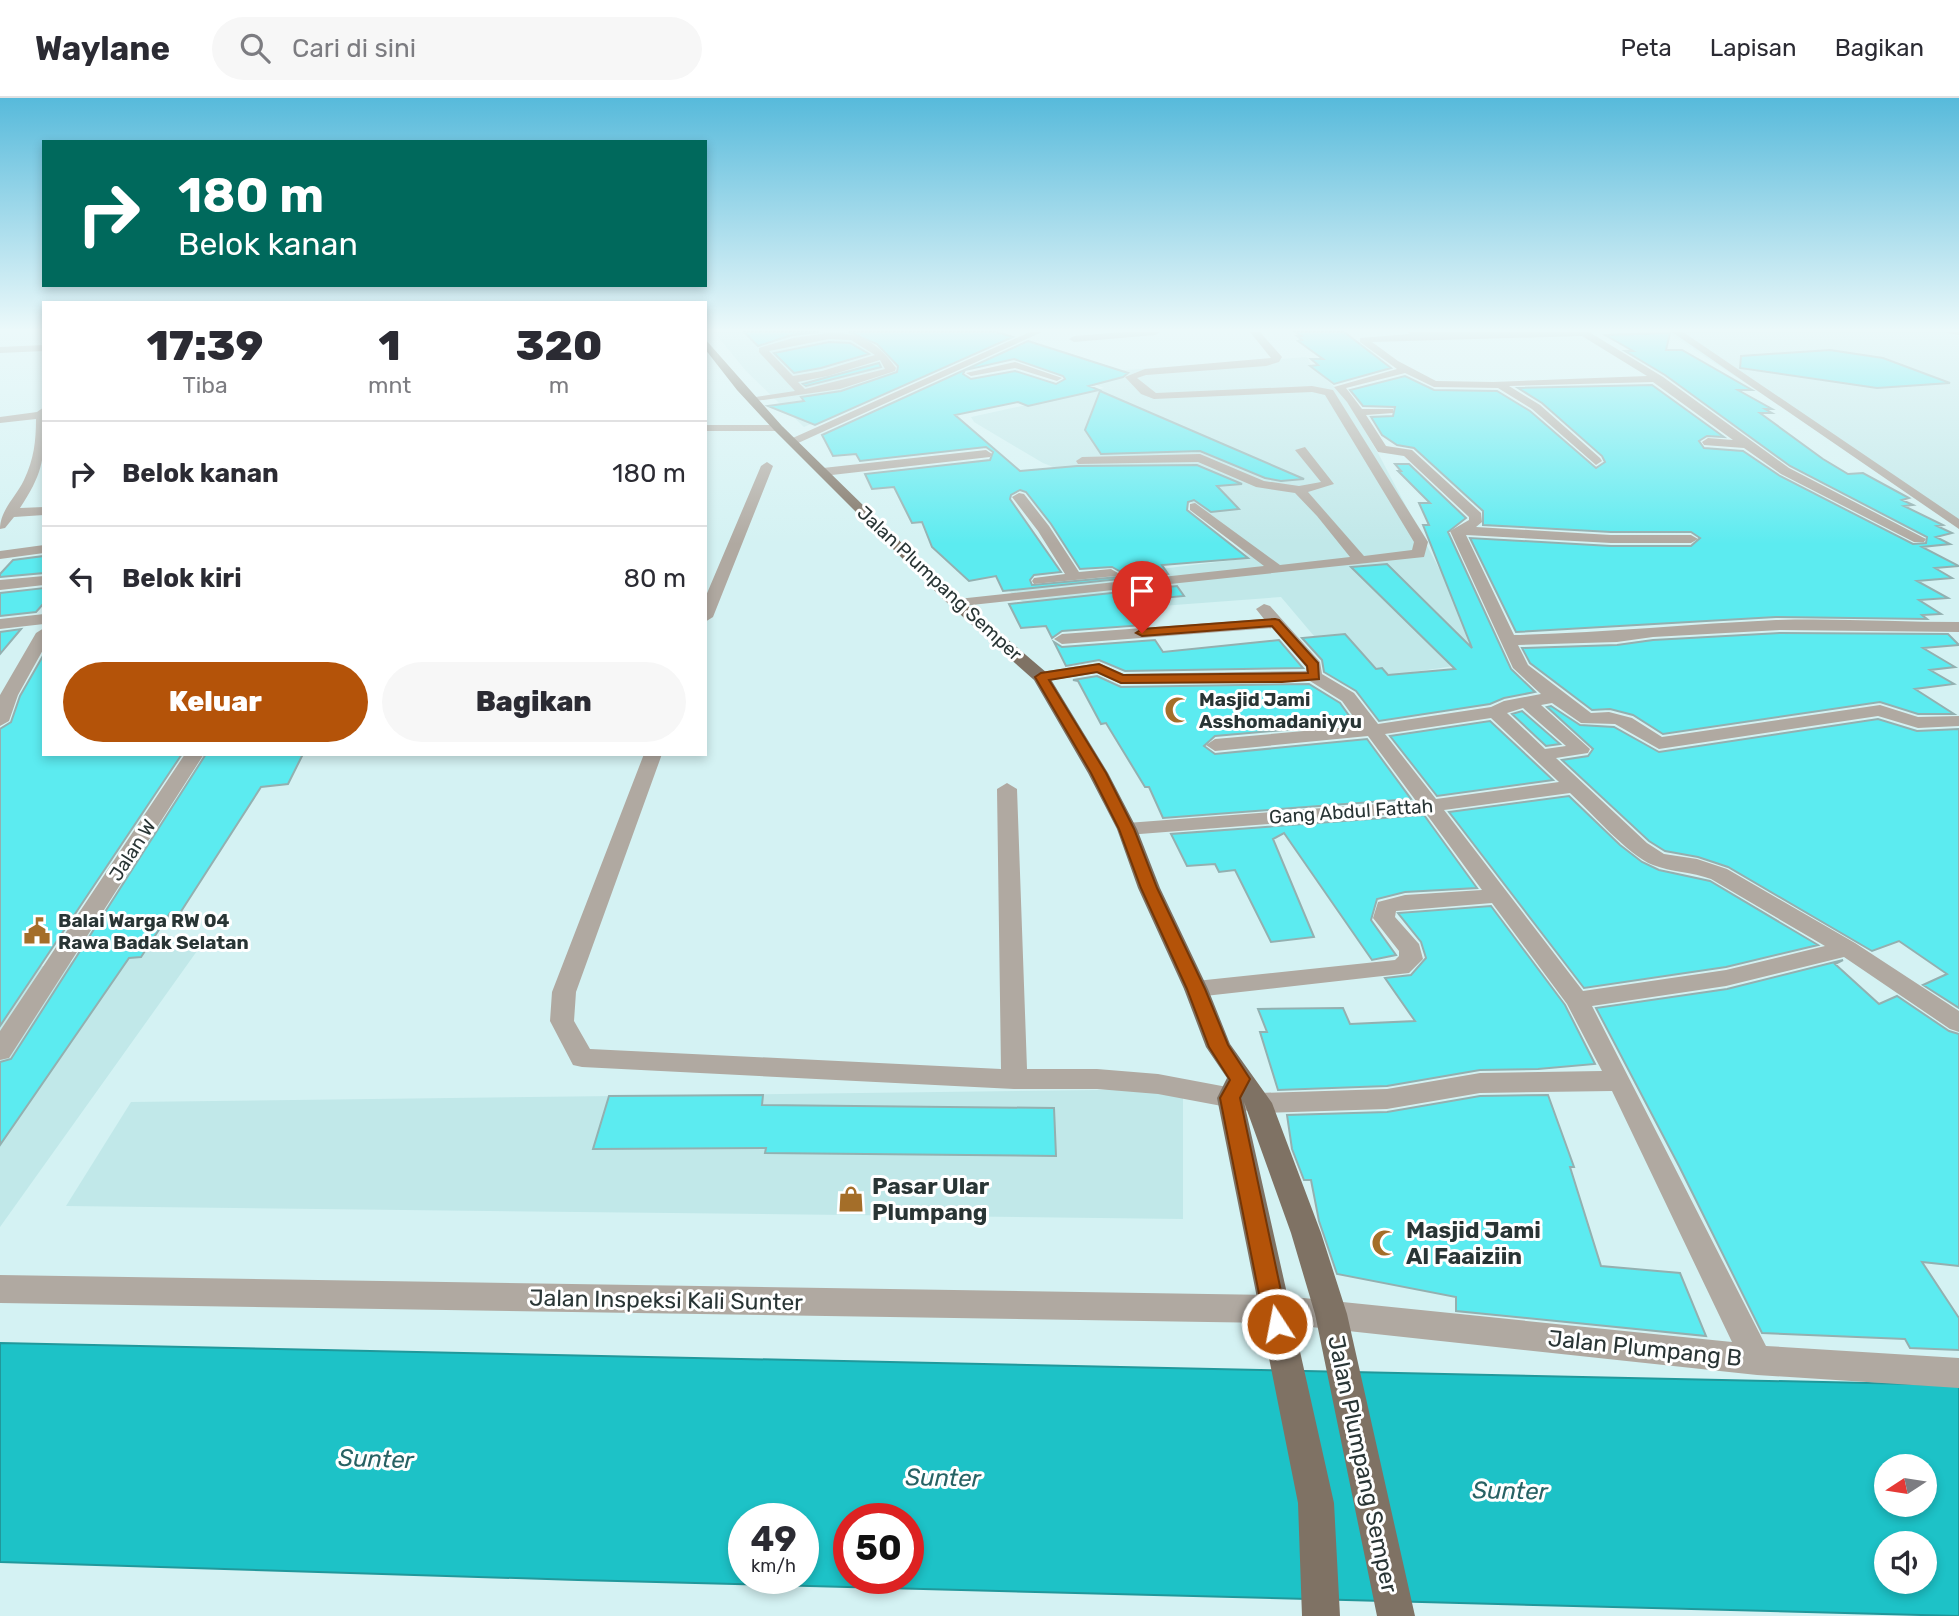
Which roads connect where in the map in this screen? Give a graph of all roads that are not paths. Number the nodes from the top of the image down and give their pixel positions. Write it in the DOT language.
graph roads {
  1 [pos="756,403"];
  2 [pos="878,403"];
  3 [pos="1336,403"];
  4 [pos="1352,403"];
  5 [pos="1529,403"];
  6 [pos="1688,403"];
  7 [pos="1781,403"];
  8 [pos="1389,411"];
  9 [pos="42,412"];
  10 [pos="1359,412"];
  11 [pos="0,420"];
  12 [pos="707,428"];
  13 [pos="778,428"];
  14 [pos="792,441"];
  15 [pos="1708,442"];
  16 [pos="1744,444"];
  17 [pos="1301,450"];
  18 [pos="42,453"];
  19 [pos="986,454"];
  20 [pos="1082,461"];
  21 [pos="1596,461"];
  22 [pos="767,466"];
  23 [pos="823,472"];
  24 [pos="1825,474"];
  25 [pos="1795,476"];
  26 [pos="1299,490"];
  27 [pos="1019,497"];
  28 [pos="1195,508"];
  29 [pos="42,511"];
  30 [pos="10,513"];
  31 [pos="0,525"];
  32 [pos="1959,525"];
  33 [pos="1458,530"];
  34 [pos="1887,538"];
  35 [pos="1691,539"];
  36 [pos="42,550"];
  37 [pos="0,555"];
  38 [pos="1360,560"];
  39 [pos="1228,563"];
  40 [pos="1277,569"];
  41 [pos="1074,576"];
  42 [pos="42,580"];
  43 [pos="0,585"];
  44 [pos="953,600"];
  45 [pos="1264,608"];
  46 [pos="707,612"];
  47 [pos="42,619"];
  48 [pos="1275,623"];
  49 [pos="0,624"];
  50 [pos="1959,627"];
  51 [pos="42,637"];
  52 [pos="1062,639"];
  53 [pos="1506,640"];
  54 [pos="1314,676"];
  55 [pos="1041,677"];
  56 [pos="1555,696"];
  57 [pos="1528,703"];
  58 [pos="1495,712"];
  59 [pos="1959,720"];
  60 [pos="0,721"];
  61 [pos="1374,730"];
  62 [pos="1215,745"];
  63 [pos="1542,755"];
  64 [pos="194,756"];
  65 [pos="652,756"];
  66 [pos="1575,786"];
  67 [pos="1007,789"];
  68 [pos="1431,806"];
  69 [pos="1127,829"];
  70 [pos="1500,896"];
  71 [pos="1847,948"];
  72 [pos="1196,989"];
  73 [pos="1577,1000"];
  74 [pos="1959,1023"];
  75 [pos="0,1051"];
  76 [pos="1014,1079"];
  77 [pos="1620,1081"];
  78 [pos="1235,1089"];
  79 [pos="1259,1103"];
  80 [pos="0,1289"];
  81 [pos="1277,1324"];
  82 [pos="1335,1330"];
  83 [pos="1757,1360"];
  84 [pos="1959,1373"];
  85 [pos="1321,1616"];
  86 [pos="1396,1616"];
  1 -- 13 [label="main road, Jalan Plumpang Semper"];
  2 -- 14 [label="street"];
  3 -- 38 [label="street"];
  4 -- 10 [label="street"];
  5 -- 21 [label="street"];
  6 -- 16 [label="street"];
  7 -- 32 [label="street"];
  8 -- 10 [label="street"];
  9 -- 11 [label="street"];
  10 -- 33 [label="street"];
  12 -- 13 [label="street"];
  13 -- 14 [label="main road, Jalan Plumpang Semper"];
  14 -- 23 [label="main road, Jalan Plumpang Semper"];
  15 -- 16 [label="street"];
  16 -- 25 [label="street"];
  17 -- 26 [label="street"];
  18 -- 30 [label="street"];
  19 -- 23 [label="street"];
  20 -- 26 [label="street"];
  22 -- 46 [label="street"];
  23 -- 44 [label="main road, Jalan Plumpang Semper"];
  24 -- 25 [label="street"];
  25 -- 34 [label="street"];
  26 -- 38 [label="street"];
  27 -- 41 [label="street"];
  28 -- 40 [label="street"];
  29 -- 30 [label="street"];
  30 -- 31 [label="street"];
  33 -- 35 [label="street"];
  33 -- 53 [label="street"];
  36 -- 37 [label="street"];
  38 -- 40 [label="street"];
  39 -- 41 [label="street"];
  40 -- 44 [label="street"];
  41 -- 44 [label="street"];
  42 -- 43 [label="street"];
  44 -- 55 [label="main road, Jalan Plumpang Semper"];
  45 -- 48 [label="street"];
  47 -- 49 [label="street"];
  48 -- 52 [label="street"];
  48 -- 54 [label="street"];
  50 -- 53 [label="street"];
  51 -- 60 [label="street"];
  53 -- 56 [label="street"];
  54 -- 55 [label="street"];
  54 -- 61 [label="street"];
  55 -- 69 [label="main road, Jalan Plumpang Semper"];
  56 -- 57 [label="street"];
  56 -- 59 [label="street"];
  57 -- 58 [label="street"];
  57 -- 63 [label="street"];
  58 -- 61 [label="street"];
  58 -- 63 [label="street"];
  61 -- 62 [label="street"];
  61 -- 68 [label="street"];
  63 -- 66 [label="street"];
  64 -- 75 [label="street, Jalan W"];
  65 -- 76 [label="street"];
  66 -- 68 [label="street, Gang Abdul Fattah"];
  66 -- 71 [label="street"];
  67 -- 76 [label="street"];
  68 -- 69 [label="street, Gang Abdul Fattah"];
  68 -- 70 [label="street"];
  69 -- 72 [label="main road, Jalan Plumpang Semper"];
  70 -- 72 [label="street"];
  70 -- 73 [label="street"];
  71 -- 73 [label="street"];
  71 -- 74 [label="street"];
  72 -- 78 [label="main road, Jalan Plumpang Semper"];
  73 -- 77 [label="street"];
  76 -- 78 [label="street"];
  77 -- 79 [label="street"];
  77 -- 83 [label="street"];
  78 -- 79 [label="street"];
  78 -- 81 [label="main road, Jalan Plumpang Semper"];
  79 -- 82 [label="main road, Jalan Plumpang Semper"];
  80 -- 81 [label="street, Jalan Inspeksi Kali Sunter"];
  81 -- 82 [label="street, Jalan Inspeksi Kali Sunter"];
  81 -- 85 [label="main road, Jalan Plumpang Semper"];
  82 -- 83 [label="street, Jalan Plumpang B"];
  82 -- 86 [label="main road, Jalan Plumpang Semper"];
  83 -- 84 [label="street, Jalan Plumpang B"];
}
